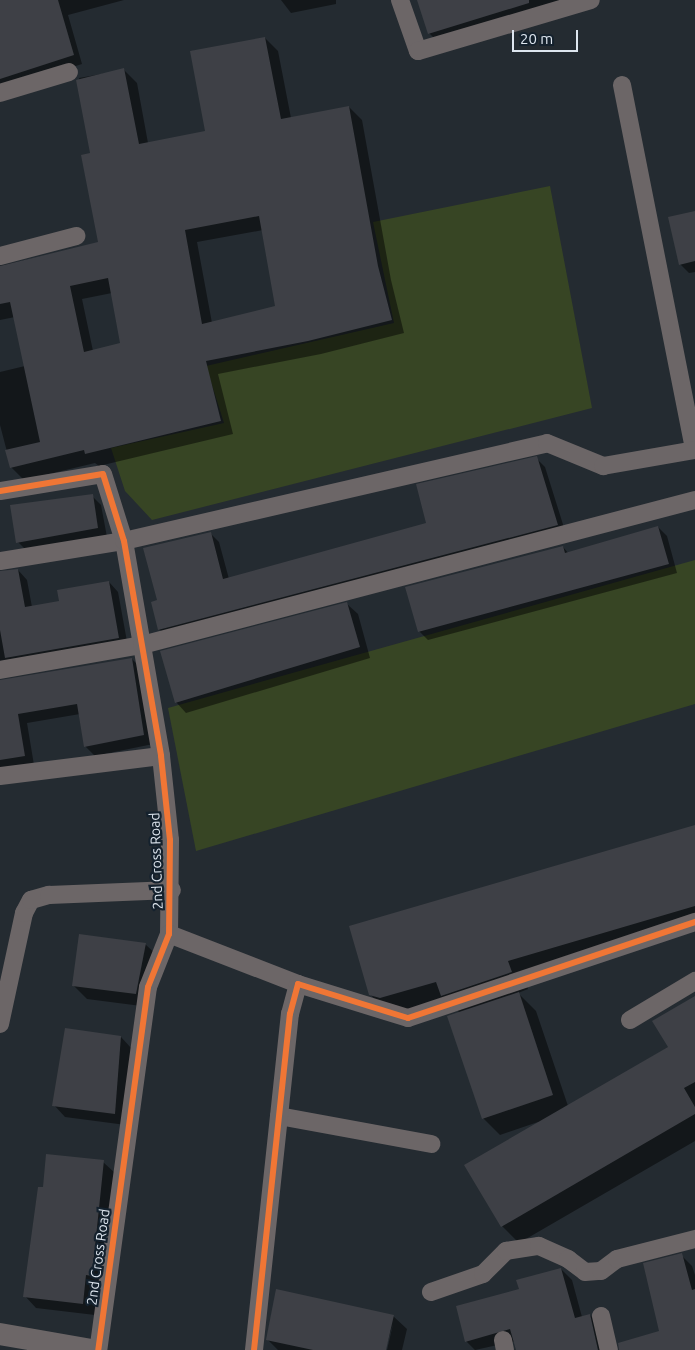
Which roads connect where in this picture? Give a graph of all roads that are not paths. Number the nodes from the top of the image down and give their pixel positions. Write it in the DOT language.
graph roads {
  1 [pos="400,0"];
  2 [pos="591,0"];
  3 [pos="69,72"];
  4 [pos="622,85"];
  5 [pos="0,93"];
  6 [pos="76,236"];
  7 [pos="0,256"];
  8 [pos="695,449"];
  9 [pos="0,491"];
  10 [pos="695,500"];
  11 [pos="124,541"];
  12 [pos="0,561"];
  13 [pos="142,645"];
  14 [pos="0,670"];
  15 [pos="161,756"];
  16 [pos="0,776"];
  17 [pos="172,890"];
  18 [pos="695,922"];
  19 [pos="169,934"];
  20 [pos="695,981"];
  21 [pos="298,984"];
  22 [pos="630,1020"];
  23 [pos="0,1024"];
  24 [pos="279,1116"];
  25 [pos="431,1144"];
  26 [pos="695,1239"];
  27 [pos="431,1292"];
  28 [pos="601,1316"];
  29 [pos="0,1334"];
  30 [pos="92,1350"];
  31 [pos="98,1350"];
  32 [pos="254,1350"];
  33 [pos="609,1350"];
  1 -- 2 [label="street"];
  3 -- 5 [label="street"];
  4 -- 8 [label="street"];
  6 -- 7 [label="street"];
  8 -- 11 [label="street"];
  9 -- 11 [label="street, 2nd Cross Road"];
  10 -- 13 [label="street"];
  11 -- 12 [label="street"];
  11 -- 13 [label="street, 2nd Cross Road"];
  13 -- 14 [label="street"];
  13 -- 15 [label="street, 2nd Cross Road"];
  15 -- 16 [label="street"];
  15 -- 17 [label="street, 2nd Cross Road"];
  17 -- 19 [label="street, 2nd Cross Road"];
  17 -- 23 [label="street"];
  18 -- 21 [label="street"];
  19 -- 21 [label="street"];
  19 -- 31 [label="street, 2nd Cross Road"];
  20 -- 22 [label="street"];
  21 -- 24 [label="street"];
  24 -- 25 [label="street"];
  24 -- 32 [label="street"];
  26 -- 27 [label="street"];
  28 -- 33 [label="street"];
  29 -- 30 [label="street"];
}
